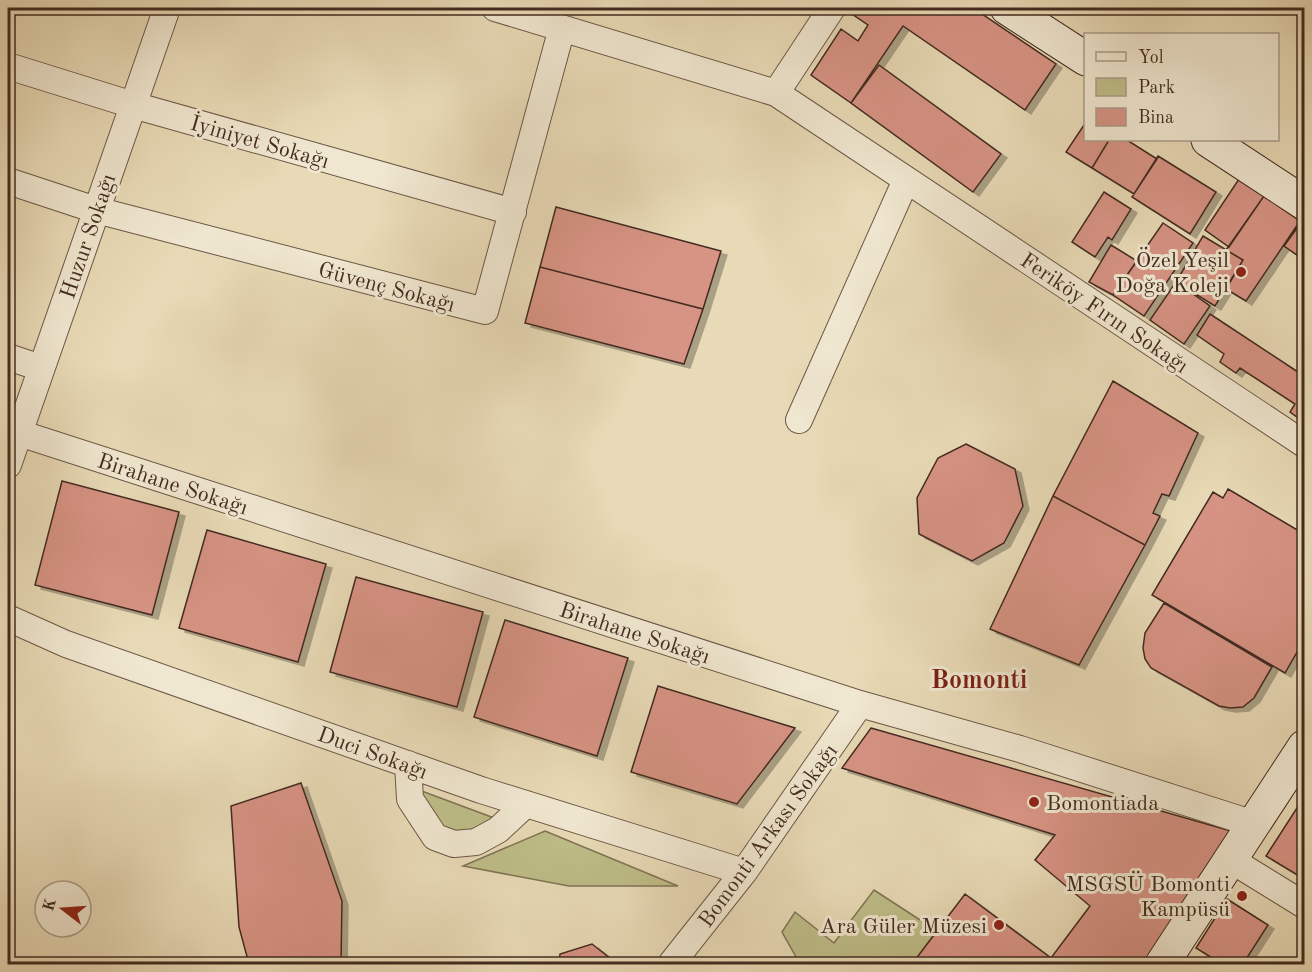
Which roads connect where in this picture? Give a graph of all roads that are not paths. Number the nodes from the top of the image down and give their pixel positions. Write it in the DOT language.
graph roads {
  1 [pos="167,8"];
  2 [pos="495,8"];
  3 [pos="832,8"];
  4 [pos="1007,8"];
  5 [pos="562,28"];
  6 [pos="1084,58"];
  7 [pos="8,66"];
  8 [pos="776,93"];
  9 [pos="133,105"];
  10 [pos="1210,141"];
  11 [pos="906,180"];
  12 [pos="8,181"];
  13 [pos="1305,203"];
  14 [pos="96,210"];
  15 [pos="513,212"];
  16 [pos="8,357"];
  17 [pos="41,368"];
  18 [pos="799,420"];
  19 [pos="19,433"];
  20 [pos="1305,444"];
  21 [pos="8,465"];
  22 [pos="8,618"];
  23 [pos="860,704"];
  24 [pos="1305,747"];
  25 [pos="408,764"];
  26 [pos="526,804"];
  27 [pos="1254,824"];
  28 [pos="1231,860"];
  29 [pos="744,872"];
  30 [pos="1305,905"];
  31 [pos="672,964"];
  32 [pos="1162,964"];
  1 -- 9 [label="street, Huzur Sokağı"];
  2 -- 5 [label="street, Feriköy Fırın Sokağı"];
  3 -- 8 [label="street"];
  4 -- 6 [label="street"];
  5 -- 8 [label="street, Feriköy Fırın Sokağı"];
  5 -- 15 [label="street, Güvenç Sokağı"];
  7 -- 9 [label="street, İyiniyet Sokağı"];
  8 -- 11 [label="street, Feriköy Fırın Sokağı"];
  9 -- 14 [label="street, Huzur Sokağı"];
  9 -- 15 [label="street, İyiniyet Sokağı"];
  10 -- 13 [label="street"];
  11 -- 18 [label="street"];
  11 -- 20 [label="street, Feriköy Fırın Sokağı"];
  12 -- 14 [label="street, Güvenç Sokağı"];
  14 -- 15 [label="street, Güvenç Sokağı"];
  14 -- 17 [label="street, Huzur Sokağı"];
  16 -- 17 [label="street"];
  17 -- 19 [label="street, Huzur Sokağı"];
  19 -- 21 [label="street, Huzur Sokağı"];
  19 -- 23 [label="street, Birahane Sokağı"];
  22 -- 25 [label="street, Duci Sokağı"];
  23 -- 27 [label="street, Birahane Sokağı"];
  23 -- 29 [label="street, Bomonti Arkası Sokağı"];
  24 -- 27 [label="street"];
  25 -- 26 [label="street, Duci Sokağı"];
  25 -- 26 [label="street"];
  26 -- 29 [label="street, Duci Sokağı"];
  27 -- 28 [label="street"];
  28 -- 30 [label="street"];
  28 -- 32 [label="street"];
  29 -- 31 [label="street, Bomonti Arkası Sokağı"];
}
